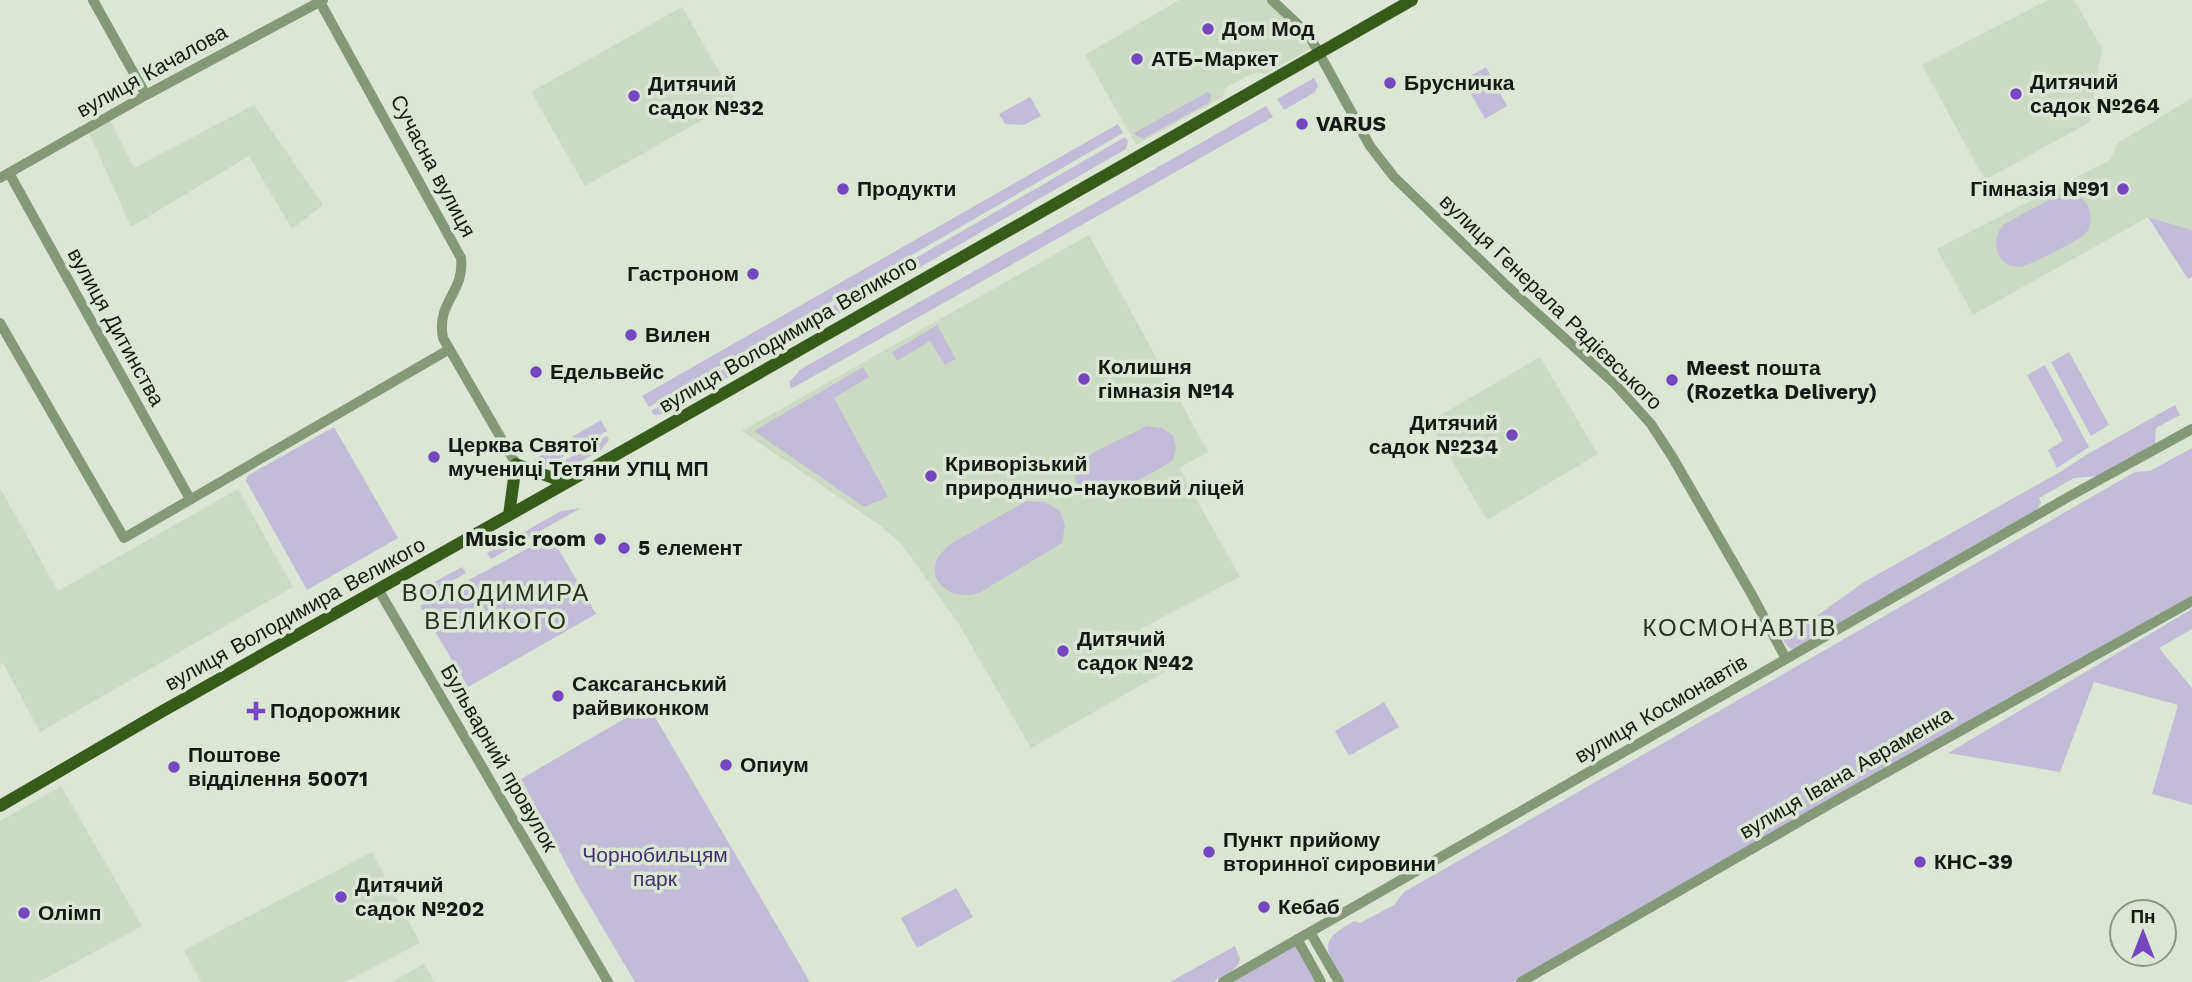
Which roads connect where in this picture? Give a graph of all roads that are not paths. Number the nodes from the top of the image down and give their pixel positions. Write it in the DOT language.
graph roads {
  1 [pos="93,0"];
  2 [pos="1272,0"];
  3 [pos="1412,0"];
  4 [pos="321,1"];
  5 [pos="1319,54"];
  6 [pos="146,95"];
  7 [pos="4,175"];
  8 [pos="0,323"];
  9 [pos="448,350"];
  10 [pos="2192,429"];
  11 [pos="516,464"];
  12 [pos="566,483"];
  13 [pos="190,499"];
  14 [pos="509,515"];
  15 [pos="378,589"];
  16 [pos="2192,601"];
  17 [pos="1786,659"];
  18 [pos="0,806"];
  19 [pos="1310,932"];
  20 [pos="1297,940"];
  21 [pos="608,982"];
  22 [pos="1223,982"];
  23 [pos="1321,982"];
  24 [pos="1339,982"];
  25 [pos="1521,982"];
  1 -- 6 [label="street"];
  2 -- 5 [label="street, вулиця Генерала Радієвського"];
  3 -- 5 [label="main road, вулиця Володимира Великого"];
  4 -- 6 [label="street, вулиця Качалова"];
  4 -- 9 [label="street, Сучасна вулиця"];
  5 -- 12 [label="main road, вулиця Володимира Великого"];
  5 -- 17 [label="street, вулиця Генерала Радієвського"];
  6 -- 7 [label="street, вулиця Качалова"];
  7 -- 13 [label="street, вулиця Дитинства"];
  8 -- 13 [label="street"];
  9 -- 11 [label="street, Сучасна вулиця"];
  9 -- 13 [label="street"];
  10 -- 17 [label="street, вулиця Космонавтів"];
  11 -- 12 [label="main road"];
  11 -- 14 [label="main road"];
  12 -- 14 [label="main road, вулиця Володимира Великого"];
  14 -- 15 [label="main road, вулиця Володимира Великого"];
  15 -- 18 [label="main road, вулиця Володимира Великого"];
  15 -- 21 [label="street, Бульварний провулок"];
  16 -- 25 [label="street, вулиця Івана Авраменка"];
  17 -- 19 [label="street, вулиця Космонавтів"];
  19 -- 20 [label="street, вулиця Космонавтів"];
  19 -- 24 [label="street"];
  20 -- 22 [label="street, вулиця Космонавтів"];
  20 -- 23 [label="street"];
}
